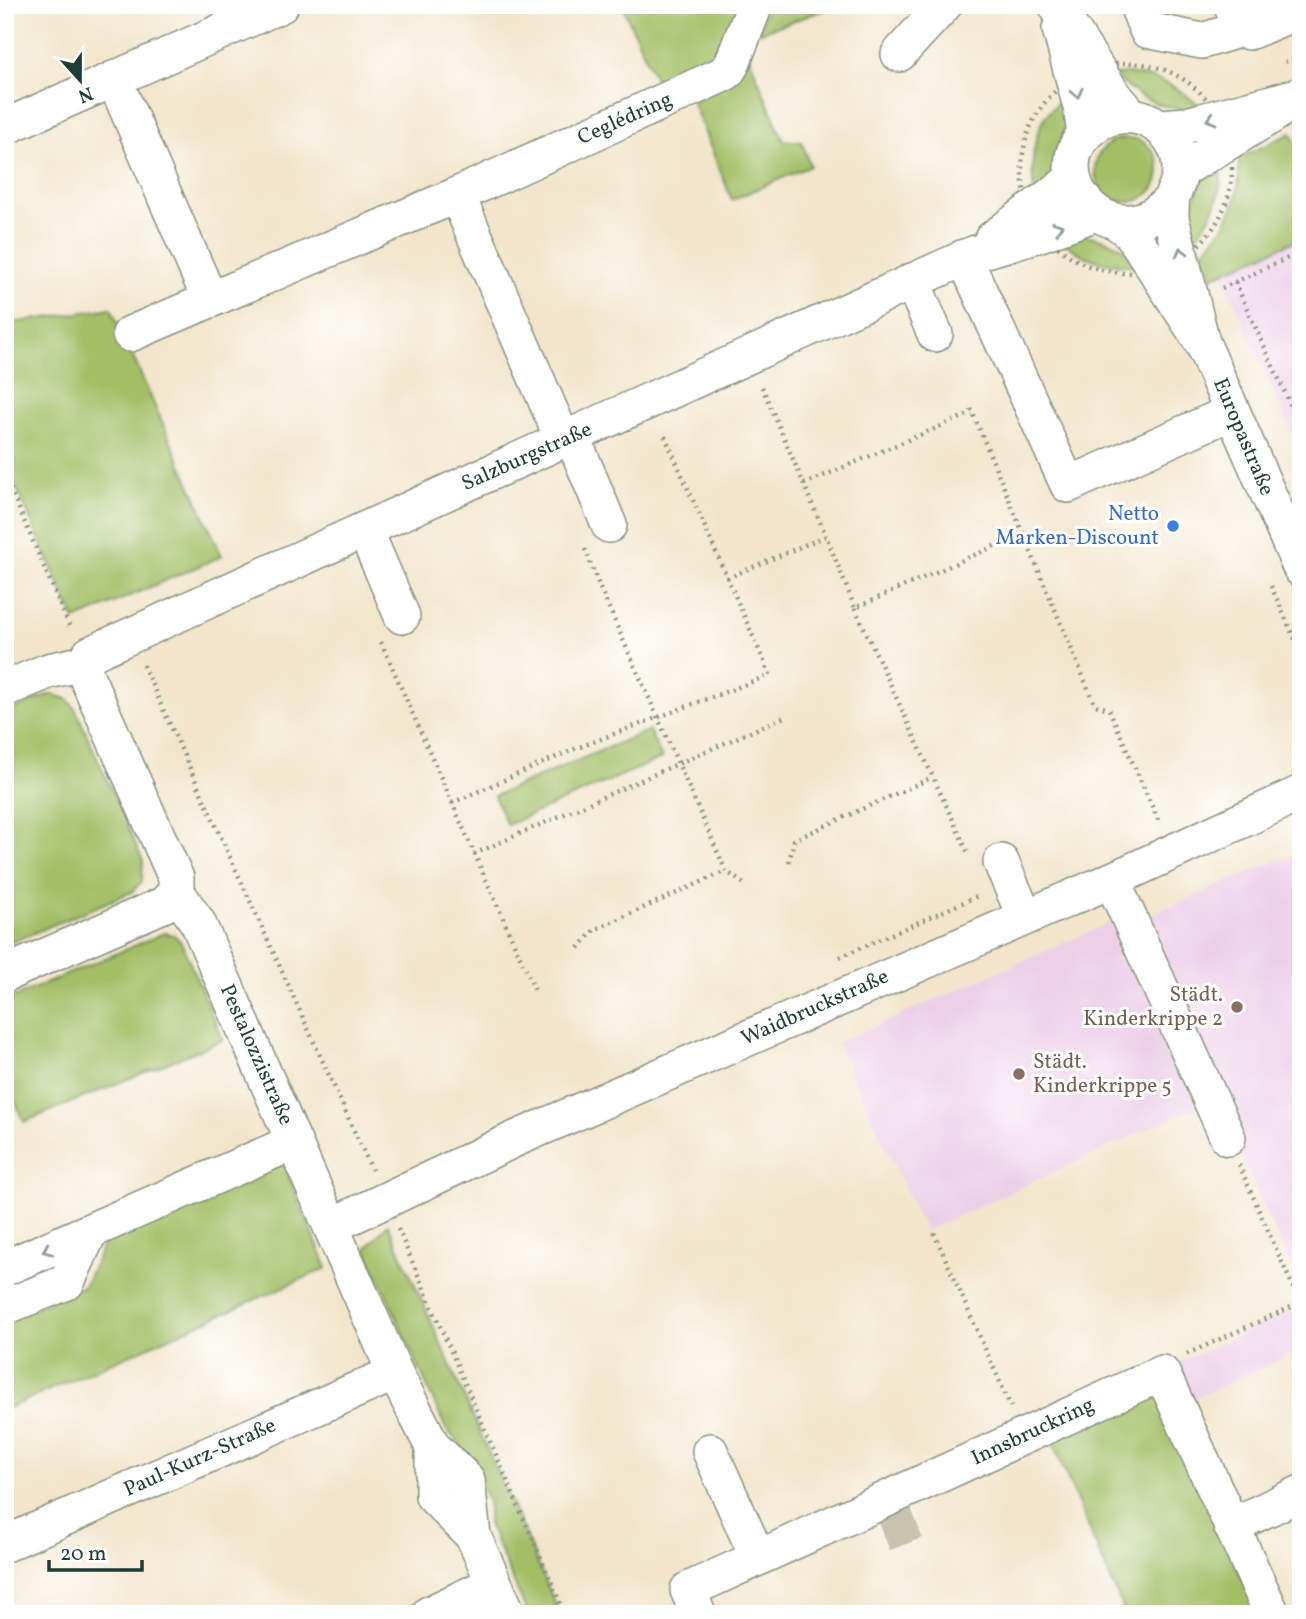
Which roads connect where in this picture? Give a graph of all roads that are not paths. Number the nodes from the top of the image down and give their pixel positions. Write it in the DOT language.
graph roads {
  1 [pos="281,5"];
  2 [pos="755,5"];
  3 [pos="944,5"];
  4 [pos="1055,5"];
  5 [pos="1136,5"];
  6 [pos="1301,10"];
  7 [pos="1236,17"];
  8 [pos="899,54"];
  9 [pos="1086,73"];
  10 [pos="114,79"];
  11 [pos="1301,96"];
  12 [pos="1146,121"];
  13 [pos="5,127"];
  14 [pos="1225,129"];
  15 [pos="1085,134"];
  16 [pos="1073,179"];
  17 [pos="1176,184"];
  18 [pos="457,195"];
  19 [pos="1106,218"];
  20 [pos="1037,221"];
  21 [pos="969,256"];
  22 [pos="1169,264"];
  23 [pos="912,281"];
  24 [pos="210,300"];
  25 [pos="130,334"];
  26 [pos="934,334"];
  27 [pos="1232,412"];
  28 [pos="568,438"];
  29 [pos="365,530"];
  30 [pos="595,533"];
  31 [pos="1301,569"];
  32 [pos="389,624"];
  33 [pos="85,663"];
  34 [pos="5,689"];
  35 [pos="1301,793"];
  36 [pos="986,871"];
  37 [pos="1112,880"];
  38 [pos="176,891"];
  39 [pos="1025,917"];
  40 [pos="5,974"];
  41 [pos="1228,1138"];
  42 [pos="294,1142"];
  43 [pos="331,1227"];
  44 [pos="89,1233"];
  45 [pos="5,1268"];
  46 [pos="5,1307"];
  47 [pos="395,1373"];
  48 [pos="710,1451"];
  49 [pos="1301,1493"];
  50 [pos="1231,1526"];
  51 [pos="5,1544"];
  52 [pos="758,1558"];
  53 [pos="501,1598"];
  54 [pos="429,1614"];
  55 [pos="698,1614"];
  56 [pos="1272,1614"];
  1 -- 10 [label="street"];
  2 -- 18 [label="street, Ceglédring"];
  3 -- 8 [label="street"];
  4 -- 9 [label="street"];
  5 -- 7 [label="street"];
  6 -- 7 [label="street"];
  9 -- 12 [label="street"];
  9 -- 15 [label="street, one-way"];
  10 -- 13 [label="street"];
  10 -- 24 [label="street"];
  11 -- 14 [label="street"];
  14 -- 12 [label="street, one-way"];
  12 -- 15 [label="street"];
  12 -- 17 [label="street"];
  14 -- 17 [label="street"];
  15 -- 16 [label="street"];
  16 -- 19 [label="street"];
  16 -- 20 [label="street, Salzburgstraße"];
  17 -- 19 [label="street"];
  22 -- 17 [label="street, Europastraße, one-way"];
  18 -- 24 [label="street, Ceglédring"];
  18 -- 28 [label="street"];
  20 -- 19 [label="street, Salzburgstraße, one-way"];
  19 -- 22 [label="street, Europastraße"];
  20 -- 21 [label="street, Salzburgstraße"];
  21 -- 23 [label="street, Salzburgstraße"];
  21 -- 27 [label="street"];
  22 -- 27 [label="street, Europastraße"];
  23 -- 26 [label="street"];
  23 -- 28 [label="street, Salzburgstraße"];
  24 -- 25 [label="street, Ceglédring"];
  27 -- 31 [label="street, Europastraße"];
  28 -- 29 [label="street, Salzburgstraße"];
  28 -- 30 [label="street"];
  29 -- 32 [label="street"];
  29 -- 33 [label="street, Salzburgstraße"];
  33 -- 34 [label="street"];
  33 -- 38 [label="street, Pestalozzistraße"];
  35 -- 37 [label="street, Waidbruckstraße"];
  36 -- 39 [label="street"];
  37 -- 39 [label="street, Waidbruckstraße"];
  37 -- 41 [label="street"];
  38 -- 40 [label="street"];
  38 -- 42 [label="street, Pestalozzistraße"];
  39 -- 43 [label="street, Waidbruckstraße"];
  42 -- 43 [label="street, Pestalozzistraße"];
  42 -- 44 [label="street"];
  43 -- 47 [label="street, Pestalozzistraße"];
  44 -- 45 [label="street, one-way"];
  44 -- 46 [label="street"];
  47 -- 51 [label="street, Paul-Kurz-Straße"];
  47 -- 53 [label="street, Pestalozzistraße"];
  48 -- 52 [label="street"];
  49 -- 50 [label="street"];
  50 -- 52 [label="street, Innsbruckring"];
  50 -- 56 [label="street"];
  52 -- 55 [label="street, Innsbruckring"];
  53 -- 54 [label="street"];
}
